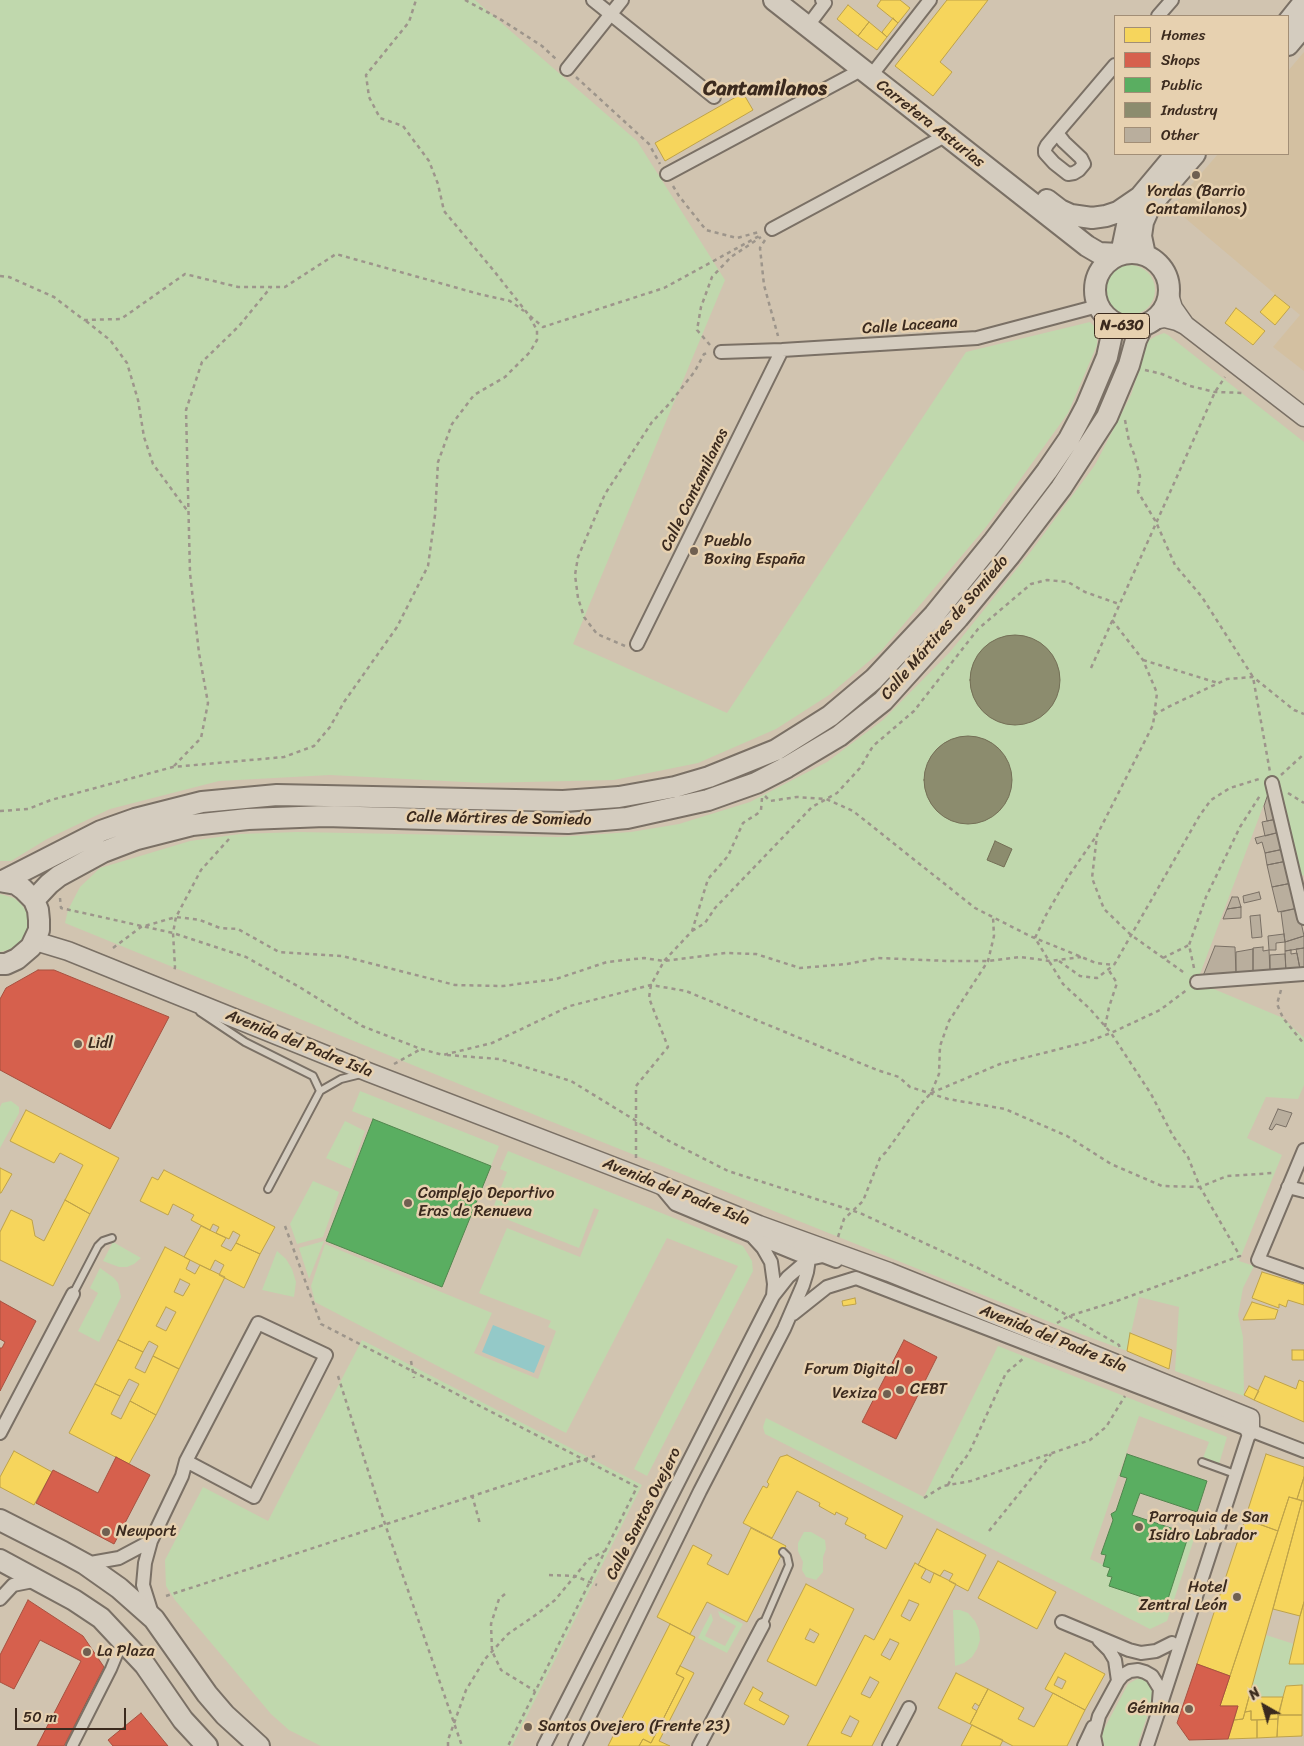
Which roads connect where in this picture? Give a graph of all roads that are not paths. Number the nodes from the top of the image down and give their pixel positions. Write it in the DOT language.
graph roads {
  1 [pos="593,0"];
  2 [pos="622,0"];
  3 [pos="774,0"];
  4 [pos="822,0"];
  5 [pos="930,0"];
  6 [pos="1172,0"];
  7 [pos="1304,2"];
  8 [pos="611,14"];
  9 [pos="1159,15"];
  10 [pos="1289,21"];
  11 [pos="1304,26"];
  12 [pos="807,27"];
  13 [pos="1289,44"];
  14 [pos="1114,66"];
  15 [pos="566,68"];
  16 [pos="865,74"];
  17 [pos="714,97"];
  18 [pos="1057,133"];
  19 [pos="945,136"];
  20 [pos="1175,155"];
  21 [pos="1194,155"];
  22 [pos="978,161"];
  23 [pos="667,174"];
  24 [pos="1140,197"];
  25 [pos="772,228"];
  26 [pos="1086,246"];
  27 [pos="1120,254"];
  28 [pos="1145,254"];
  29 [pos="1097,276"];
  30 [pos="1169,296"];
  31 [pos="1104,314"];
  32 [pos="1148,322"];
  33 [pos="1185,325"];
  34 [pos="782,350"];
  35 [pos="721,352"];
  36 [pos="1304,417"];
  37 [pos="637,644"];
  38 [pos="1272,783"];
  39 [pos="2,881"];
  40 [pos="34,900"];
  41 [pos="1304,918"];
  42 [pos="35,941"];
  43 [pos="0,964"];
  44 [pos="1304,974"];
  45 [pos="1197,982"];
  46 [pos="171,993"];
  47 [pos="368,1072"];
  48 [pos="320,1090"];
  49 [pos="1304,1150"];
  50 [pos="1288,1187"];
  51 [pos="268,1189"];
  52 [pos="1304,1191"];
  53 [pos="756,1230"];
  54 [pos="112,1238"];
  55 [pos="809,1259"];
  56 [pos="889,1272"];
  57 [pos="1304,1276"];
  58 [pos="851,1279"];
  59 [pos="73,1294"];
  60 [pos="773,1296"];
  61 [pos="789,1318"];
  62 [pos="1250,1431"];
  63 [pos="0,1433"];
  64 [pos="1304,1451"];
  65 [pos="186,1461"];
  66 [pos="1202,1462"];
  67 [pos="1235,1474"];
  68 [pos="0,1520"];
  69 [pos="151,1541"];
  70 [pos="783,1552"];
  71 [pos="0,1560"];
  72 [pos="85,1564"];
  73 [pos="39,1580"];
  74 [pos="0,1599"];
  75 [pos="154,1619"];
  76 [pos="1062,1622"];
  77 [pos="763,1625"];
  78 [pos="1185,1629"];
  79 [pos="1094,1636"];
  80 [pos="123,1640"];
  81 [pos="1172,1643"];
  82 [pos="1138,1670"];
  83 [pos="1118,1681"];
  84 [pos="909,1708"];
  85 [pos="1158,1713"];
  86 [pos="1099,1716"];
  87 [pos="72,1746"];
  88 [pos="207,1746"];
  89 [pos="259,1746"];
  90 [pos="544,1746"];
  91 [pos="575,1746"];
  92 [pos="699,1746"];
  93 [pos="889,1746"];
  94 [pos="1084,1746"];
  95 [pos="1096,1746"];
  96 [pos="1147,1746"];
  1 -- 8 [label="street"];
  2 -- 8 [label="street"];
  3 -- 12 [label="main road, Carretera Asturias"];
  4 -- 12 [label="street"];
  5 -- 16 [label="street"];
  6 -- 9 [label="street"];
  7 -- 10 [label="main road"];
  8 -- 15 [label="street"];
  8 -- 17 [label="street"];
  11 -- 13 [label="main road"];
  12 -- 16 [label="main road, Carretera Asturias"];
  14 -- 18 [label="street"];
  16 -- 19 [label="main road, Carretera Asturias"];
  16 -- 23 [label="street"];
  19 -- 22 [label="main road, Carretera Asturias"];
  19 -- 25 [label="street"];
  20 -- 24 [label="main road"];
  21 -- 28 [label="main road"];
  22 -- 24 [label="main road"];
  22 -- 26 [label="main road, Carretera Asturias"];
  24 -- 27 [label="main road"];
  26 -- 27 [label="main road, Carretera Asturias"];
  26 -- 29 [label="main road, Carretera Asturias / N-630"];
  27 -- 28 [label="main road"];
  27 -- 29 [label="main road"];
  28 -- 30 [label="main road, N-630"];
  29 -- 31 [label="main road, N-630"];
  30 -- 32 [label="main road, N-630"];
  30 -- 33 [label="main road, N-630"];
  31 -- 32 [label="main road, N-630"];
  31 -- 34 [label="street, Calle Laceana"];
  31 -- 39 [label="main road, Calle Mártires de Somiedo"];
  32 -- 33 [label="main road, N-630"];
  32 -- 40 [label="main road, Calle Mártires de Somiedo"];
  33 -- 36 [label="main road"];
  34 -- 35 [label="street, Calle Laceana"];
  34 -- 37 [label="street, Calle Cantamilanos"];
  38 -- 41 [label="street"];
  39 -- 40 [label="main road"];
  40 -- 42 [label="main road"];
  42 -- 43 [label="main road"];
  42 -- 46 [label="main road, Avenida del Padre Isla"];
  44 -- 45 [label="street"];
  46 -- 47 [label="main road, Avenida del Padre Isla"];
  46 -- 48 [label="lane"];
  47 -- 48 [label="lane"];
  47 -- 53 [label="main road, Avenida del Padre Isla"];
  48 -- 51 [label="lane"];
  49 -- 50 [label="street"];
  50 -- 52 [label="street"];
  50 -- 57 [label="street"];
  53 -- 55 [label="street"];
  53 -- 56 [label="main road, Avenida del Padre Isla"];
  53 -- 60 [label="street, Calle Santos Ovejero"];
  54 -- 59 [label="lane"];
  55 -- 56 [label="street"];
  55 -- 58 [label="street"];
  55 -- 60 [label="street, Calle Santos Ovejero"];
  55 -- 61 [label="street"];
  56 -- 62 [label="main road, Avenida del Padre Isla"];
  58 -- 61 [label="street"];
  58 -- 62 [label="street"];
  59 -- 63 [label="street"];
  60 -- 90 [label="street, Calle Santos Ovejero"];
  61 -- 91 [label="street"];
  62 -- 64 [label="street"];
  62 -- 67 [label="street"];
  65 -- 65 [label="street"];
  65 -- 69 [label="street"];
  66 -- 67 [label="lane"];
  67 -- 78 [label="street"];
  68 -- 72 [label="main road"];
  69 -- 72 [label="street"];
  69 -- 75 [label="street"];
  70 -- 77 [label="lane"];
  71 -- 73 [label="main road"];
  72 -- 75 [label="main road"];
  73 -- 74 [label="street"];
  73 -- 80 [label="main road"];
  75 -- 89 [label="main road"];
  76 -- 79 [label="street"];
  77 -- 92 [label="street"];
  78 -- 81 [label="street"];
  78 -- 85 [label="street"];
  79 -- 81 [label="street"];
  79 -- 83 [label="street"];
  80 -- 87 [label="street"];
  80 -- 88 [label="main road"];
  81 -- 82 [label="street"];
  82 -- 83 [label="street"];
  82 -- 85 [label="street"];
  83 -- 86 [label="street"];
  84 -- 93 [label="street"];
  85 -- 96 [label="street"];
  86 -- 94 [label="street"];
  86 -- 95 [label="street"];
}
